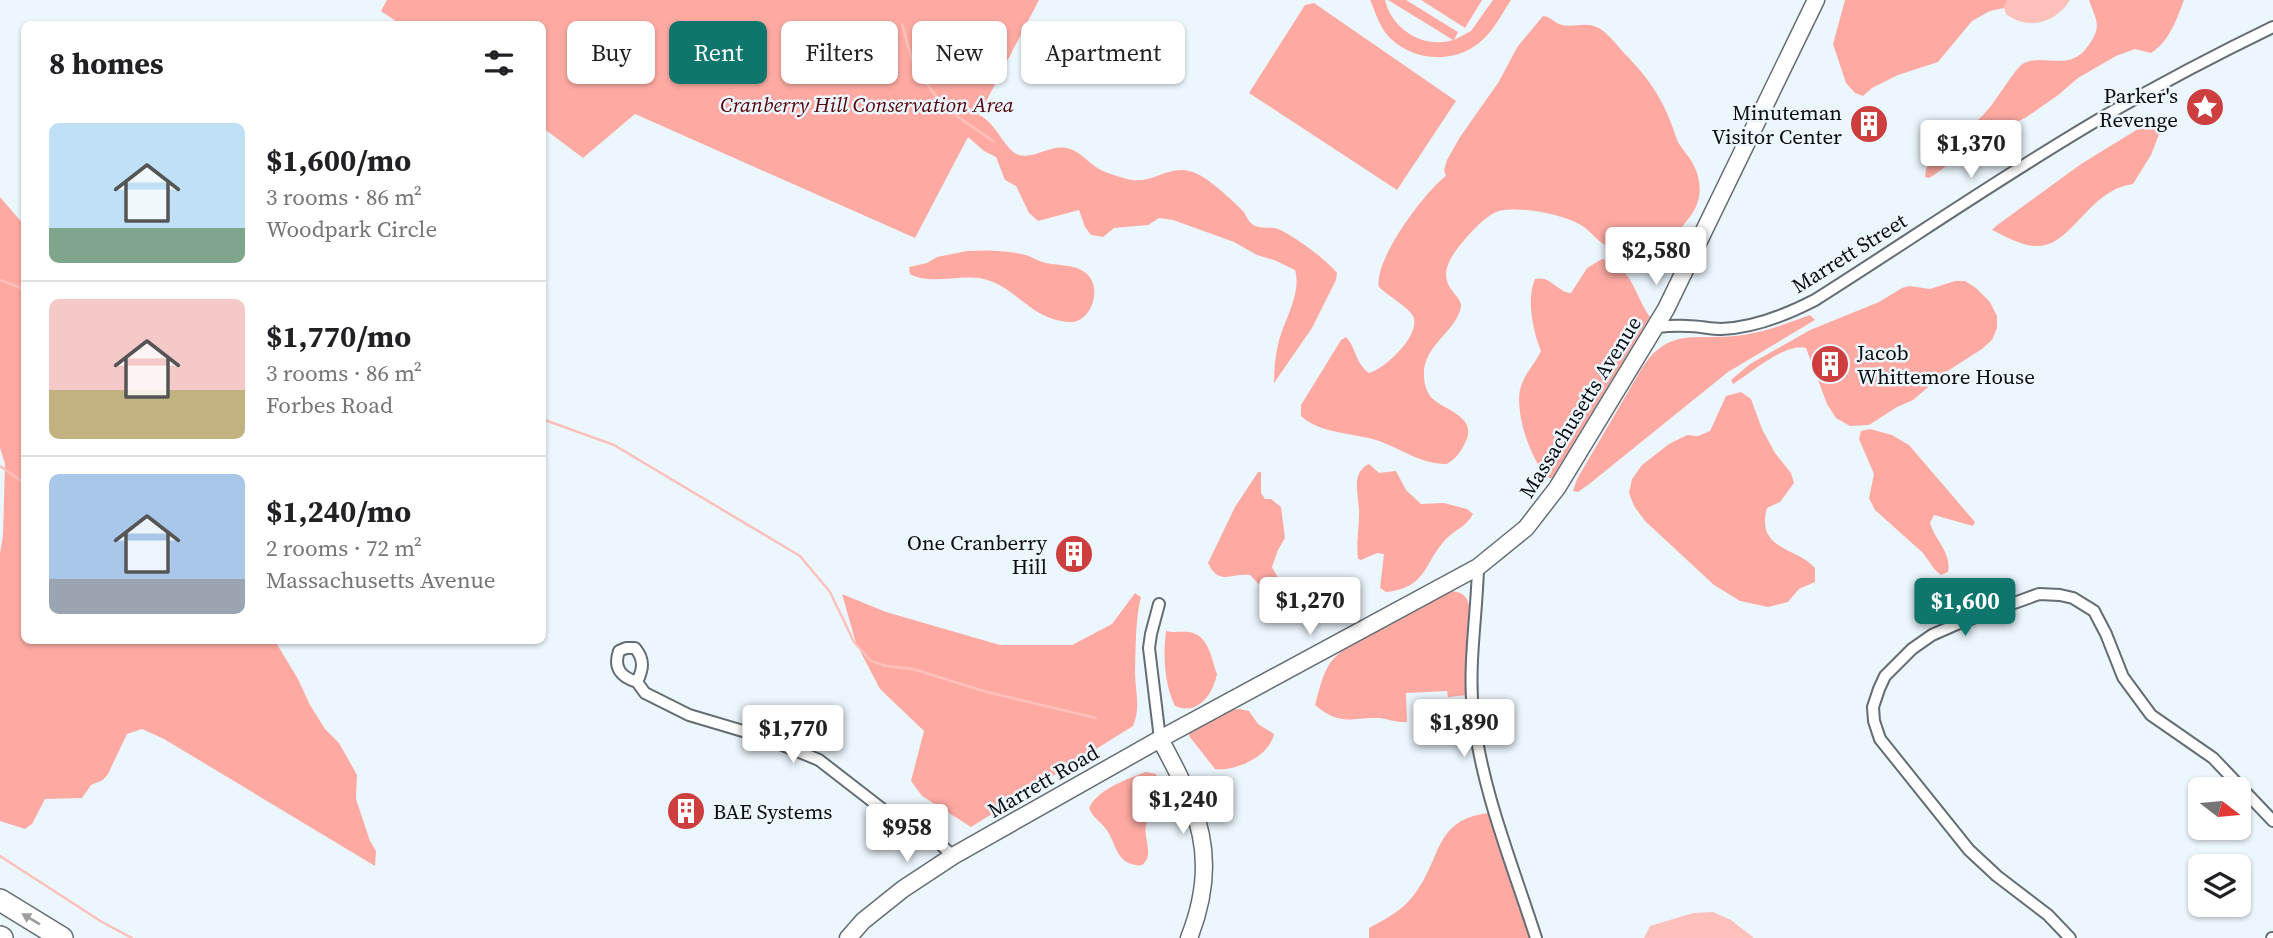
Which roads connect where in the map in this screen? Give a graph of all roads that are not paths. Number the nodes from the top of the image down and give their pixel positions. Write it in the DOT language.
graph roads {
  1 [pos="1816,0"];
  2 [pos="2273,27"];
  3 [pos="1666,309"];
  4 [pos="1688,326"];
  5 [pos="1655,327"];
  6 [pos="1478,567"];
  7 [pos="1159,604"];
  8 [pos="637,682"];
  9 [pos="1160,739"];
  10 [pos="2273,821"];
  11 [pos="953,856"];
  12 [pos="0,900"];
  13 [pos="62,938"];
  14 [pos="848,938"];
  15 [pos="1189,938"];
  16 [pos="1536,938"];
  17 [pos="2070,938"];
  1 -- 3 [label="main road, Massachusetts Avenue"];
  2 -- 4 [label="street, Marrett Street"];
  3 -- 4 [label="street"];
  3 -- 5 [label="main road, Massachusetts Avenue"];
  4 -- 5 [label="street, Marrett Street"];
  5 -- 6 [label="main road, Massachusetts Avenue"];
  6 -- 9 [label="main road, Massachusetts Avenue"];
  6 -- 16 [label="street"];
  7 -- 9 [label="street"];
  8 -- 11 [label="street"];
  9 -- 11 [label="main road, Marrett Road"];
  9 -- 15 [label="main road"];
  10 -- 17 [label="street"];
  11 -- 14 [label="main road, Marrett Road"];
  13 -- 12 [label="highway, one-way"];
}
